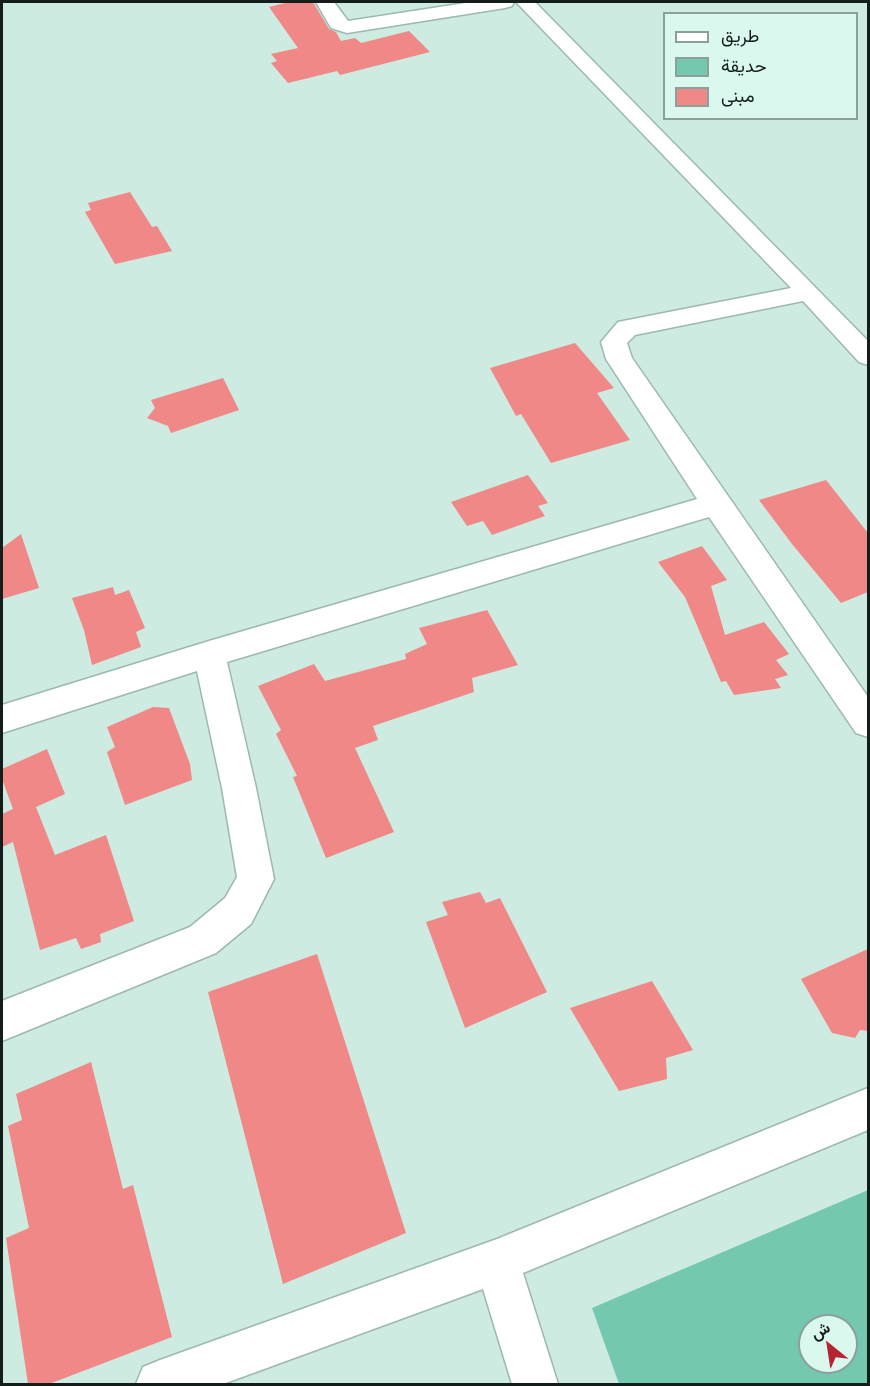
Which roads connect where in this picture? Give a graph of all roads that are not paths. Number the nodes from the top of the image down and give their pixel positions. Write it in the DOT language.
graph roads {
  1 [pos="325,2"];
  2 [pos="505,2"];
  3 [pos="525,2"];
  4 [pos="809,292"];
  5 [pos="868,356"];
  6 [pos="716,504"];
  7 [pos="209,654"];
  8 [pos="2,719"];
  9 [pos="868,723"];
  10 [pos="2,1021"];
  11 [pos="868,1109"];
  12 [pos="497,1261"];
  13 [pos="160,1384"];
  14 [pos="535,1384"];
  1 -- 2 [label="street"];
  3 -- 4 [label="street"];
  4 -- 5 [label="street"];
  4 -- 6 [label="street"];
  6 -- 7 [label="street"];
  6 -- 9 [label="street"];
  7 -- 8 [label="street"];
  7 -- 10 [label="street"];
  11 -- 12 [label="street"];
  12 -- 13 [label="street"];
  12 -- 14 [label="street"];
}
